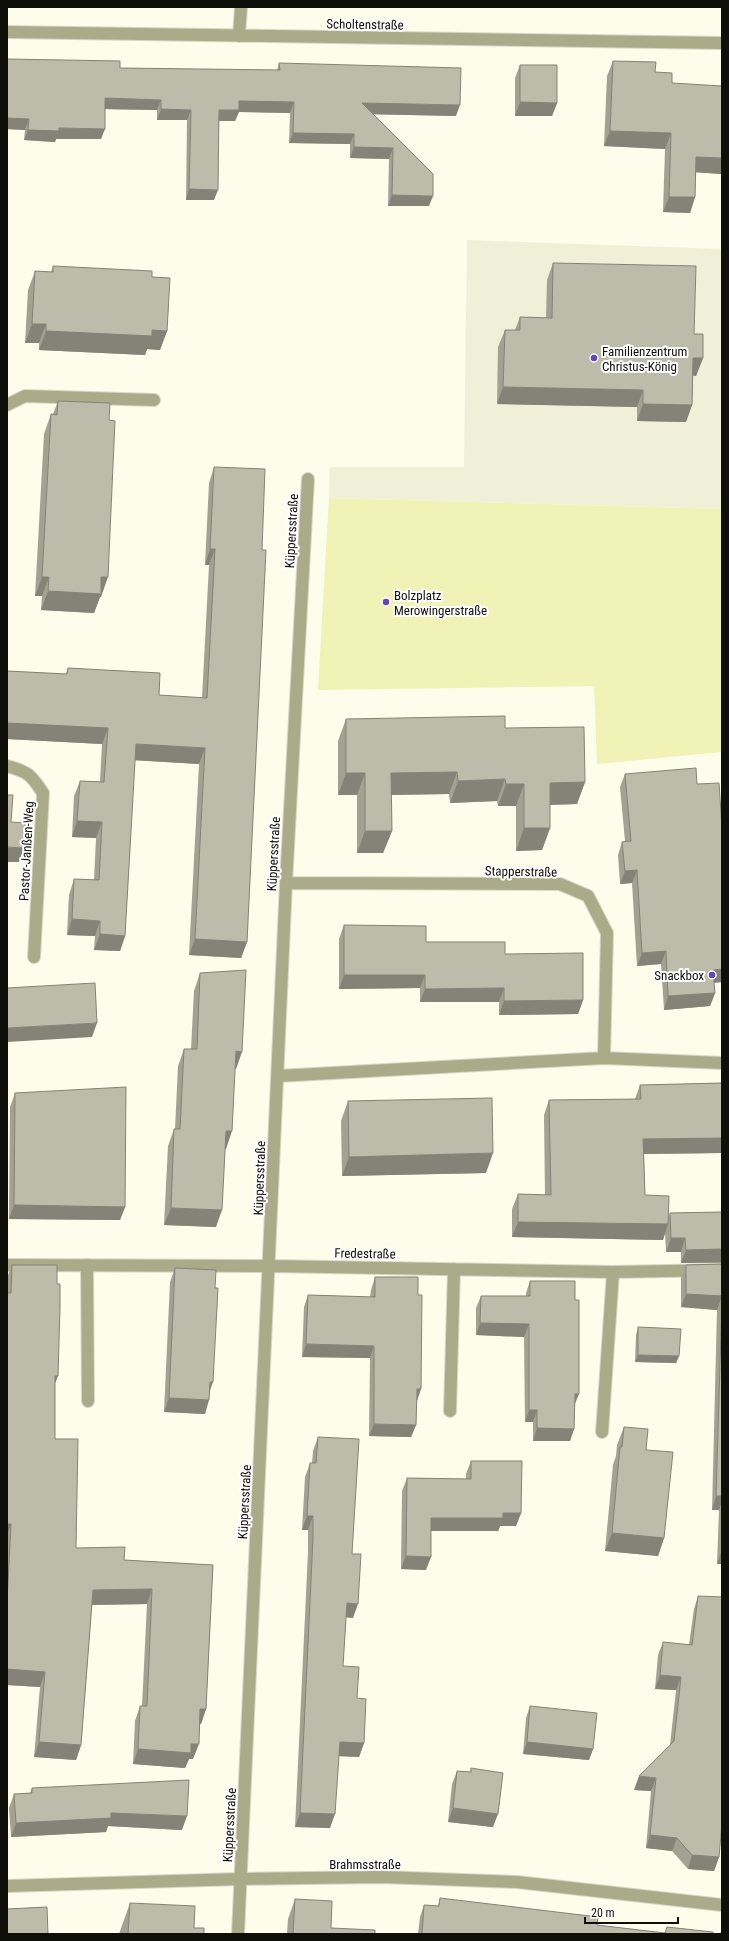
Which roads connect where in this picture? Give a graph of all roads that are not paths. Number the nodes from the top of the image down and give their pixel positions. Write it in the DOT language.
graph roads {
  1 [pos="241,7"];
  2 [pos="7,32"];
  3 [pos="239,36"];
  4 [pos="722,42"];
  5 [pos="154,400"];
  6 [pos="7,405"];
  7 [pos="308,479"];
  8 [pos="7,766"];
  9 [pos="286,883"];
  10 [pos="34,957"];
  11 [pos="604,1058"];
  12 [pos="722,1063"];
  13 [pos="278,1076"];
  14 [pos="7,1265"];
  15 [pos="87,1265"];
  16 [pos="270,1266"];
  17 [pos="454,1269"];
  18 [pos="722,1270"];
  19 [pos="613,1272"];
  20 [pos="88,1401"];
  21 [pos="450,1412"];
  22 [pos="602,1432"];
  23 [pos="240,1879"];
  24 [pos="7,1886"];
  25 [pos="722,1905"];
  26 [pos="238,1934"];
  1 -- 3 [label="street"];
  2 -- 3 [label="street, Scholtenstraße"];
  3 -- 4 [label="street, Scholtenstraße"];
  5 -- 6 [label="street"];
  7 -- 9 [label="street, Küppersstraße"];
  8 -- 10 [label="street, Pastor-Janßen-Weg"];
  9 -- 11 [label="street, Stapperstraße"];
  9 -- 13 [label="street, Küppersstraße"];
  11 -- 12 [label="street"];
  11 -- 13 [label="street"];
  13 -- 16 [label="street, Küppersstraße"];
  14 -- 15 [label="street, Fredestraße"];
  15 -- 16 [label="street, Fredestraße"];
  15 -- 20 [label="street"];
  16 -- 17 [label="street, Fredestraße"];
  16 -- 23 [label="street, Küppersstraße"];
  17 -- 19 [label="street, Fredestraße"];
  17 -- 21 [label="street"];
  18 -- 19 [label="street, Fredestraße"];
  19 -- 22 [label="street"];
  23 -- 24 [label="street, Brahmsstraße"];
  23 -- 25 [label="street, Brahmsstraße"];
  23 -- 26 [label="street, Küppersstraße"];
}
